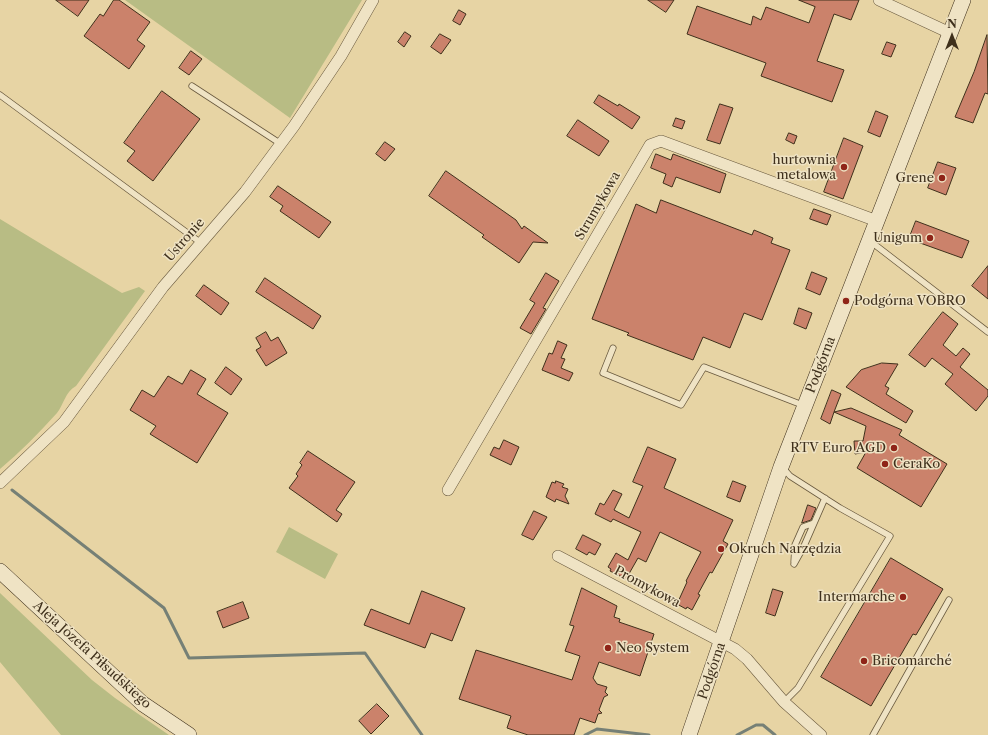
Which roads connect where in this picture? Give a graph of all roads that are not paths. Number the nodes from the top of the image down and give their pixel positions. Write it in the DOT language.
graph roads {
  1 [pos="373,0"];
  2 [pos="879,0"];
  3 [pos="963,0"];
  4 [pos="950,33"];
  5 [pos="192,86"];
  6 [pos="0,95"];
  7 [pos="281,144"];
  8 [pos="877,221"];
  9 [pos="870,240"];
  10 [pos="201,243"];
  11 [pos="988,332"];
  12 [pos="613,348"];
  13 [pos="805,406"];
  14 [pos="781,467"];
  15 [pos="0,483"];
  16 [pos="448,490"];
  17 [pos="825,498"];
  18 [pos="814,523"];
  19 [pos="558,556"];
  20 [pos="0,571"];
  21 [pos="949,600"];
  22 [pos="722,643"];
  23 [pos="784,702"];
  24 [pos="189,735"];
  25 [pos="689,735"];
  26 [pos="821,735"];
  27 [pos="873,735"];
  1 -- 7 [label="street, Ustronie"];
  2 -- 4 [label="street"];
  3 -- 4 [label="main road, Podgórna"];
  4 -- 8 [label="main road, Podgórna"];
  5 -- 7 [label="lane"];
  6 -- 10 [label="lane"];
  7 -- 10 [label="street, Ustronie"];
  8 -- 9 [label="main road, Podgórna"];
  8 -- 16 [label="street, Strumykowa"];
  9 -- 11 [label="lane"];
  9 -- 13 [label="main road, Podgórna"];
  10 -- 15 [label="street, Ustronie"];
  12 -- 13 [label="lane"];
  13 -- 14 [label="main road, Podgórna"];
  14 -- 17 [label="lane"];
  14 -- 22 [label="main road, Podgórna"];
  17 -- 18 [label="lane"];
  17 -- 23 [label="lane"];
  18 -- 18 [label="lane"];
  19 -- 22 [label="street, Promykowa"];
  20 -- 24 [label="main road, Aleja Józefa Piłsudskiego"];
  21 -- 27 [label="lane"];
  22 -- 23 [label="street, Promykowa"];
  22 -- 25 [label="main road, Podgórna"];
  23 -- 26 [label="street, Promykowa"];
}
